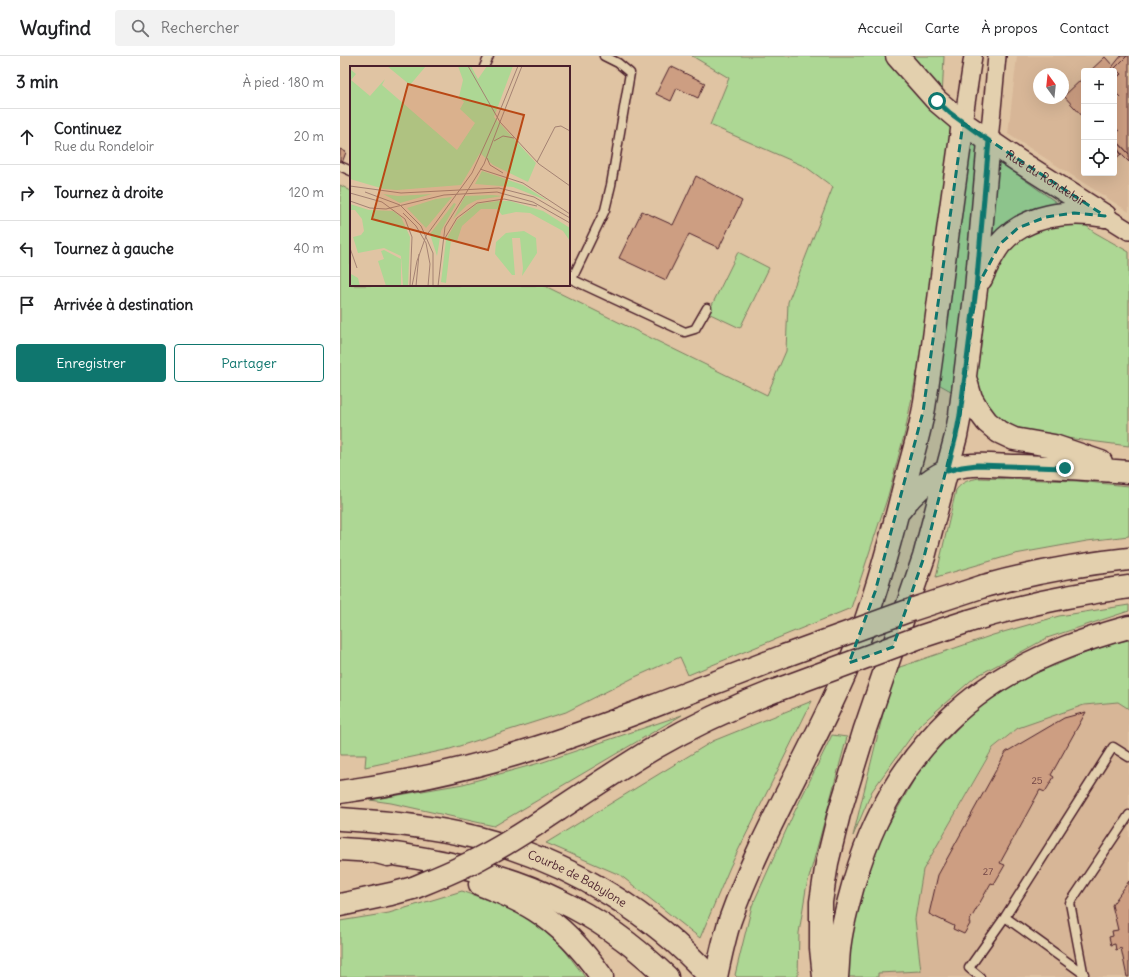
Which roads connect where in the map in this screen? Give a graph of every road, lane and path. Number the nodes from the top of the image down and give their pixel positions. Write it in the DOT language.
graph roads {
  1 [pos="490,56"];
  2 [pos="604,56"];
  3 [pos="897,56"];
  4 [pos="973,56"];
  5 [pos="996,56"];
  6 [pos="485,66"];
  7 [pos="963,123"];
  8 [pos="989,141"];
  9 [pos="340,166"];
  10 [pos="350,171"];
  11 [pos="1105,216"];
  12 [pos="1129,231"];
  13 [pos="571,278"];
  14 [pos="976,289"];
  15 [pos="708,308"];
  16 [pos="965,376"];
  17 [pos="947,471"];
  18 [pos="1129,471"];
  19 [pos="898,513"];
  20 [pos="1129,559"];
  21 [pos="1129,587"];
  22 [pos="1129,627"];
  23 [pos="1129,757"];
  24 [pos="340,792"];
  25 [pos="1129,815"];
  26 [pos="340,819"];
  27 [pos="340,849"];
  28 [pos="373,851"];
  29 [pos="340,905"];
  30 [pos="1005,917"];
  31 [pos="1084,976"];
  32 [pos="602,977"];
  33 [pos="667,977"];
  34 [pos="710,977"];
  35 [pos="716,977"];
  36 [pos="824,977"];
  37 [pos="838,977"];
  38 [pos="980,977"];
  1 -- 6 [label="lane"];
  2 -- 13 [label="lane"];
  3 -- 7 [label="main road, Rue du Rondeloir"];
  4 -- 7 [label="street"];
  5 -- 8 [label="street"];
  7 -- 8 [label="main road, Rue du Rondeloir"];
  7 -- 19 [label="main road"];
  8 -- 11 [label="main road, Rue du Rondeloir"];
  8 -- 14 [label="main road"];
  9 -- 10 [label="lane"];
  11 -- 12 [label="street, Rue du Rondeloir"];
  11 -- 14 [label="main road"];
  13 -- 15 [label="lane"];
  14 -- 16 [label="main road"];
  16 -- 17 [label="main road"];
  16 -- 18 [label="main road"];
  17 -- 18 [label="main road"];
  17 -- 19 [label="main road"];
  17 -- 36 [label="main road"];
  19 -- 35 [label="main road"];
  20 -- 24 [label="main road, bridge"];
  21 -- 29 [label="main road, bridge"];
  22 -- 37 [label="main road"];
  23 -- 30 [label="lane"];
  25 -- 31 [label="lane"];
  26 -- 34 [label="main road, Courbe de Babylone"];
  27 -- 28 [label="main road"];
  28 -- 32 [label="main road"];
  28 -- 33 [label="main road"];
  30 -- 31 [label="lane"];
  30 -- 38 [label="lane"];
}
